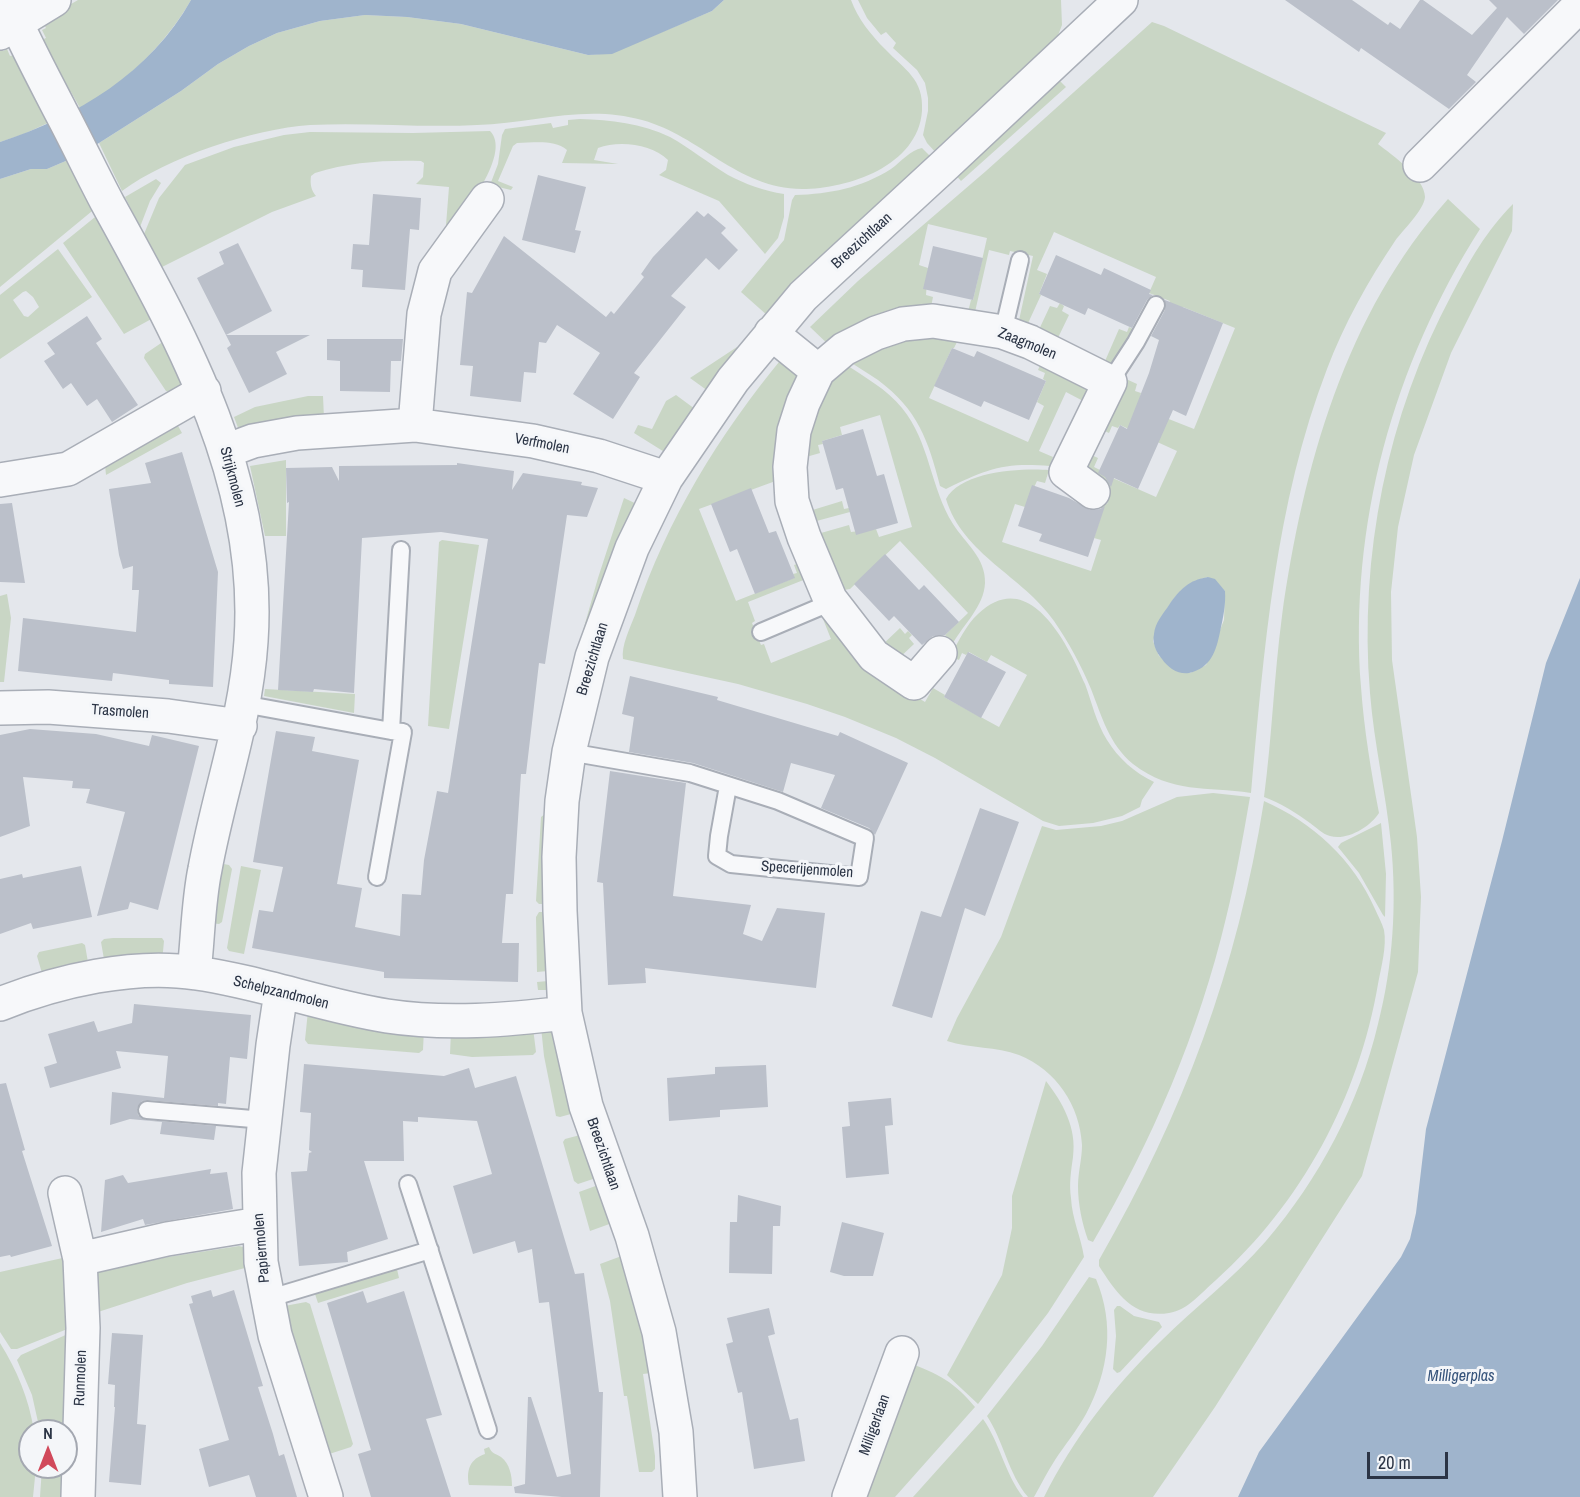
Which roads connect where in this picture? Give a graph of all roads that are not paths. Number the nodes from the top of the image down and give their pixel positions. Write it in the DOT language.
graph roads {
  1 [pos="54,0"];
  2 [pos="1121,0"];
  3 [pos="1580,6"];
  4 [pos="7,19"];
  5 [pos="1420,165"];
  6 [pos="487,199"];
  7 [pos="1020,260"];
  8 [pos="1156,305"];
  9 [pos="1003,332"];
  10 [pos="771,333"];
  11 [pos="818,371"];
  12 [pos="1110,382"];
  13 [pos="204,391"];
  14 [pos="415,425"];
  15 [pos="226,451"];
  16 [pos="666,478"];
  17 [pos="0,480"];
  18 [pos="1093,492"];
  19 [pos="401,550"];
  20 [pos="832,602"];
  21 [pos="761,632"];
  22 [pos="940,653"];
  23 [pos="0,708"];
  24 [pos="241,715"];
  25 [pos="391,731"];
  26 [pos="569,752"];
  27 [pos="728,786"];
  28 [pos="377,877"];
  29 [pos="194,972"];
  30 [pos="281,992"];
  31 [pos="0,1004"];
  32 [pos="565,1013"];
  33 [pos="147,1110"];
  34 [pos="264,1120"];
  35 [pos="408,1184"];
  36 [pos="65,1193"];
  37 [pos="259,1224"];
  38 [pos="430,1250"];
  39 [pos="80,1259"];
  40 [pos="267,1299"];
  41 [pos="902,1353"];
  42 [pos="488,1430"];
  43 [pos="78,1497"];
  44 [pos="326,1497"];
  45 [pos="680,1497"];
  46 [pos="849,1497"];
  1 -- 4 [label="street"];
  2 -- 10 [label="street, Breezichtlaan"];
  3 -- 5 [label="street"];
  4 -- 13 [label="street, Strijkmolen"];
  6 -- 14 [label="street"];
  7 -- 9 [label="lane"];
  8 -- 12 [label="lane"];
  9 -- 11 [label="street, Zaagmolen"];
  9 -- 12 [label="street, Zaagmolen"];
  10 -- 11 [label="street"];
  10 -- 16 [label="street, Breezichtlaan"];
  11 -- 20 [label="street, Zaagmolen"];
  12 -- 18 [label="street"];
  13 -- 15 [label="street, Strijkmolen"];
  13 -- 17 [label="street"];
  14 -- 15 [label="street, Verfmolen"];
  14 -- 16 [label="street, Verfmolen"];
  15 -- 24 [label="street, Strijkmolen"];
  16 -- 26 [label="street, Breezichtlaan"];
  19 -- 25 [label="lane"];
  20 -- 21 [label="lane"];
  20 -- 22 [label="street, Zaagmolen"];
  23 -- 24 [label="street, Trasmolen"];
  24 -- 25 [label="lane"];
  24 -- 29 [label="street, Strijkmolen"];
  25 -- 28 [label="lane"];
  26 -- 27 [label="lane, Specerijenmolen"];
  26 -- 32 [label="street, Breezichtlaan"];
  27 -- 27 [label="lane, Specerijenmolen"];
  29 -- 30 [label="street, Schelpzandmolen"];
  29 -- 31 [label="street, Schelpzandmolen"];
  30 -- 32 [label="street, Schelpzandmolen"];
  30 -- 34 [label="street, Papiermolen"];
  32 -- 45 [label="street, Breezichtlaan"];
  33 -- 34 [label="lane"];
  34 -- 37 [label="street, Papiermolen"];
  35 -- 38 [label="lane"];
  36 -- 39 [label="street, Runmolen"];
  37 -- 39 [label="street"];
  37 -- 40 [label="street, Papiermolen"];
  38 -- 40 [label="lane"];
  38 -- 42 [label="lane"];
  39 -- 43 [label="street, Runmolen"];
  40 -- 44 [label="street, Papiermolen"];
  41 -- 46 [label="street, Milligerlaan"];
}
